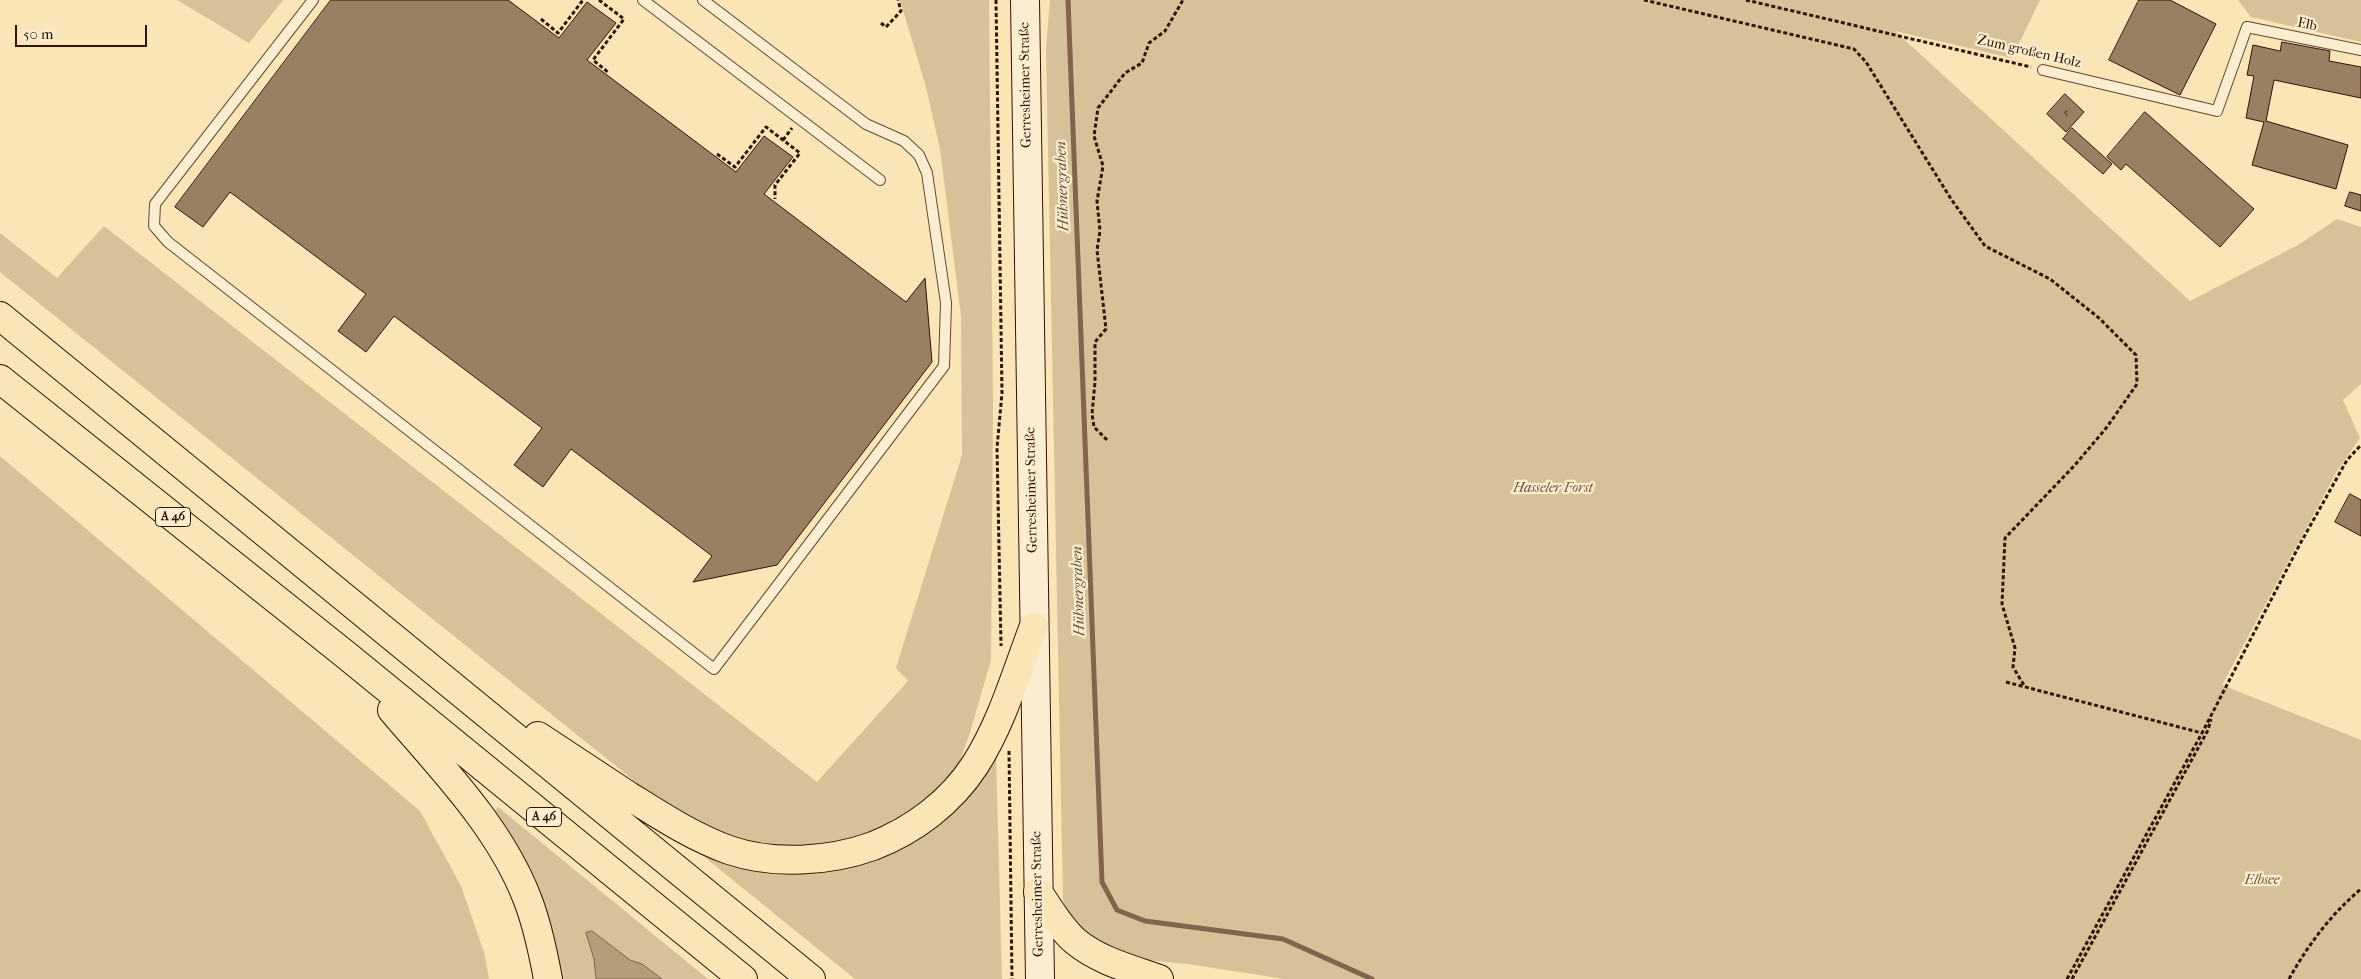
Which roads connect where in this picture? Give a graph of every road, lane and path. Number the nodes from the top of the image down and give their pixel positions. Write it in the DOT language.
graph roads {
  1 [pos="312,0"];
  2 [pos="583,0"];
  3 [pos="599,0"];
  4 [pos="610,0"];
  5 [pos="643,0"];
  6 [pos="703,0"];
  7 [pos="898,0"];
  8 [pos="996,0"];
  9 [pos="1026,0"];
  10 [pos="1183,0"];
  11 [pos="1644,0"];
  12 [pos="1746,0"];
  13 [pos="606,6"];
  14 [pos="541,19"];
  15 [pos="881,23"];
  16 [pos="2247,26"];
  17 [pos="2361,50"];
  18 [pos="2043,70"];
  19 [pos="609,73"];
  20 [pos="718,154"];
  21 [pos="880,180"];
  22 [pos="775,199"];
  23 [pos="0,316"];
  24 [pos="0,378"];
  25 [pos="1107,440"];
  26 [pos="2361,445"];
  27 [pos="997,502"];
  28 [pos="1034,626"];
  29 [pos="346,655"];
  30 [pos="419,659"];
  31 [pos="2006,682"];
  32 [pos="2025,687"];
  33 [pos="2213,712"];
  34 [pos="2202,733"];
  35 [pos="2361,888"];
  36 [pos="1038,892"];
  37 [pos="548,979"];
  38 [pos="743,979"];
  39 [pos="811,979"];
  40 [pos="1040,979"];
  41 [pos="1159,979"];
  42 [pos="2068,979"];
  43 [pos="2072,979"];
  44 [pos="2289,979"];
  1 -- 6 [label="lane"];
  2 -- 14 [label="path"];
  3 -- 13 [label="path"];
  4 -- 13 [label="path"];
  5 -- 21 [label="lane"];
  7 -- 15 [label="path"];
  8 -- 27 [label="path"];
  9 -- 28 [label="main road, Gerresheimer Straße"];
  10 -- 25 [label="path"];
  11 -- 32 [label="path"];
  12 -- 18 [label="path, Zum großen Holz"];
  13 -- 19 [label="path"];
  16 -- 17 [label="lane, Elb"];
  16 -- 18 [label="lane, Zum großen Holz"];
  20 -- 22 [label="path"];
  23 -- 30 [label="highway"];
  24 -- 29 [label="highway, A 46"];
  26 -- 33 [label="path"];
  28 -- 30 [label="highway"];
  28 -- 36 [label="main road, Gerresheimer Straße"];
  29 -- 37 [label="highway"];
  29 -- 38 [label="highway, A 46"];
  30 -- 39 [label="highway"];
  31 -- 32 [label="path"];
  32 -- 34 [label="path"];
  33 -- 34 [label="path"];
  33 -- 43 [label="path"];
  34 -- 42 [label="path"];
  35 -- 44 [label="path"];
  36 -- 40 [label="main road, Gerresheimer Straße"];
  36 -- 41 [label="highway"];
}
